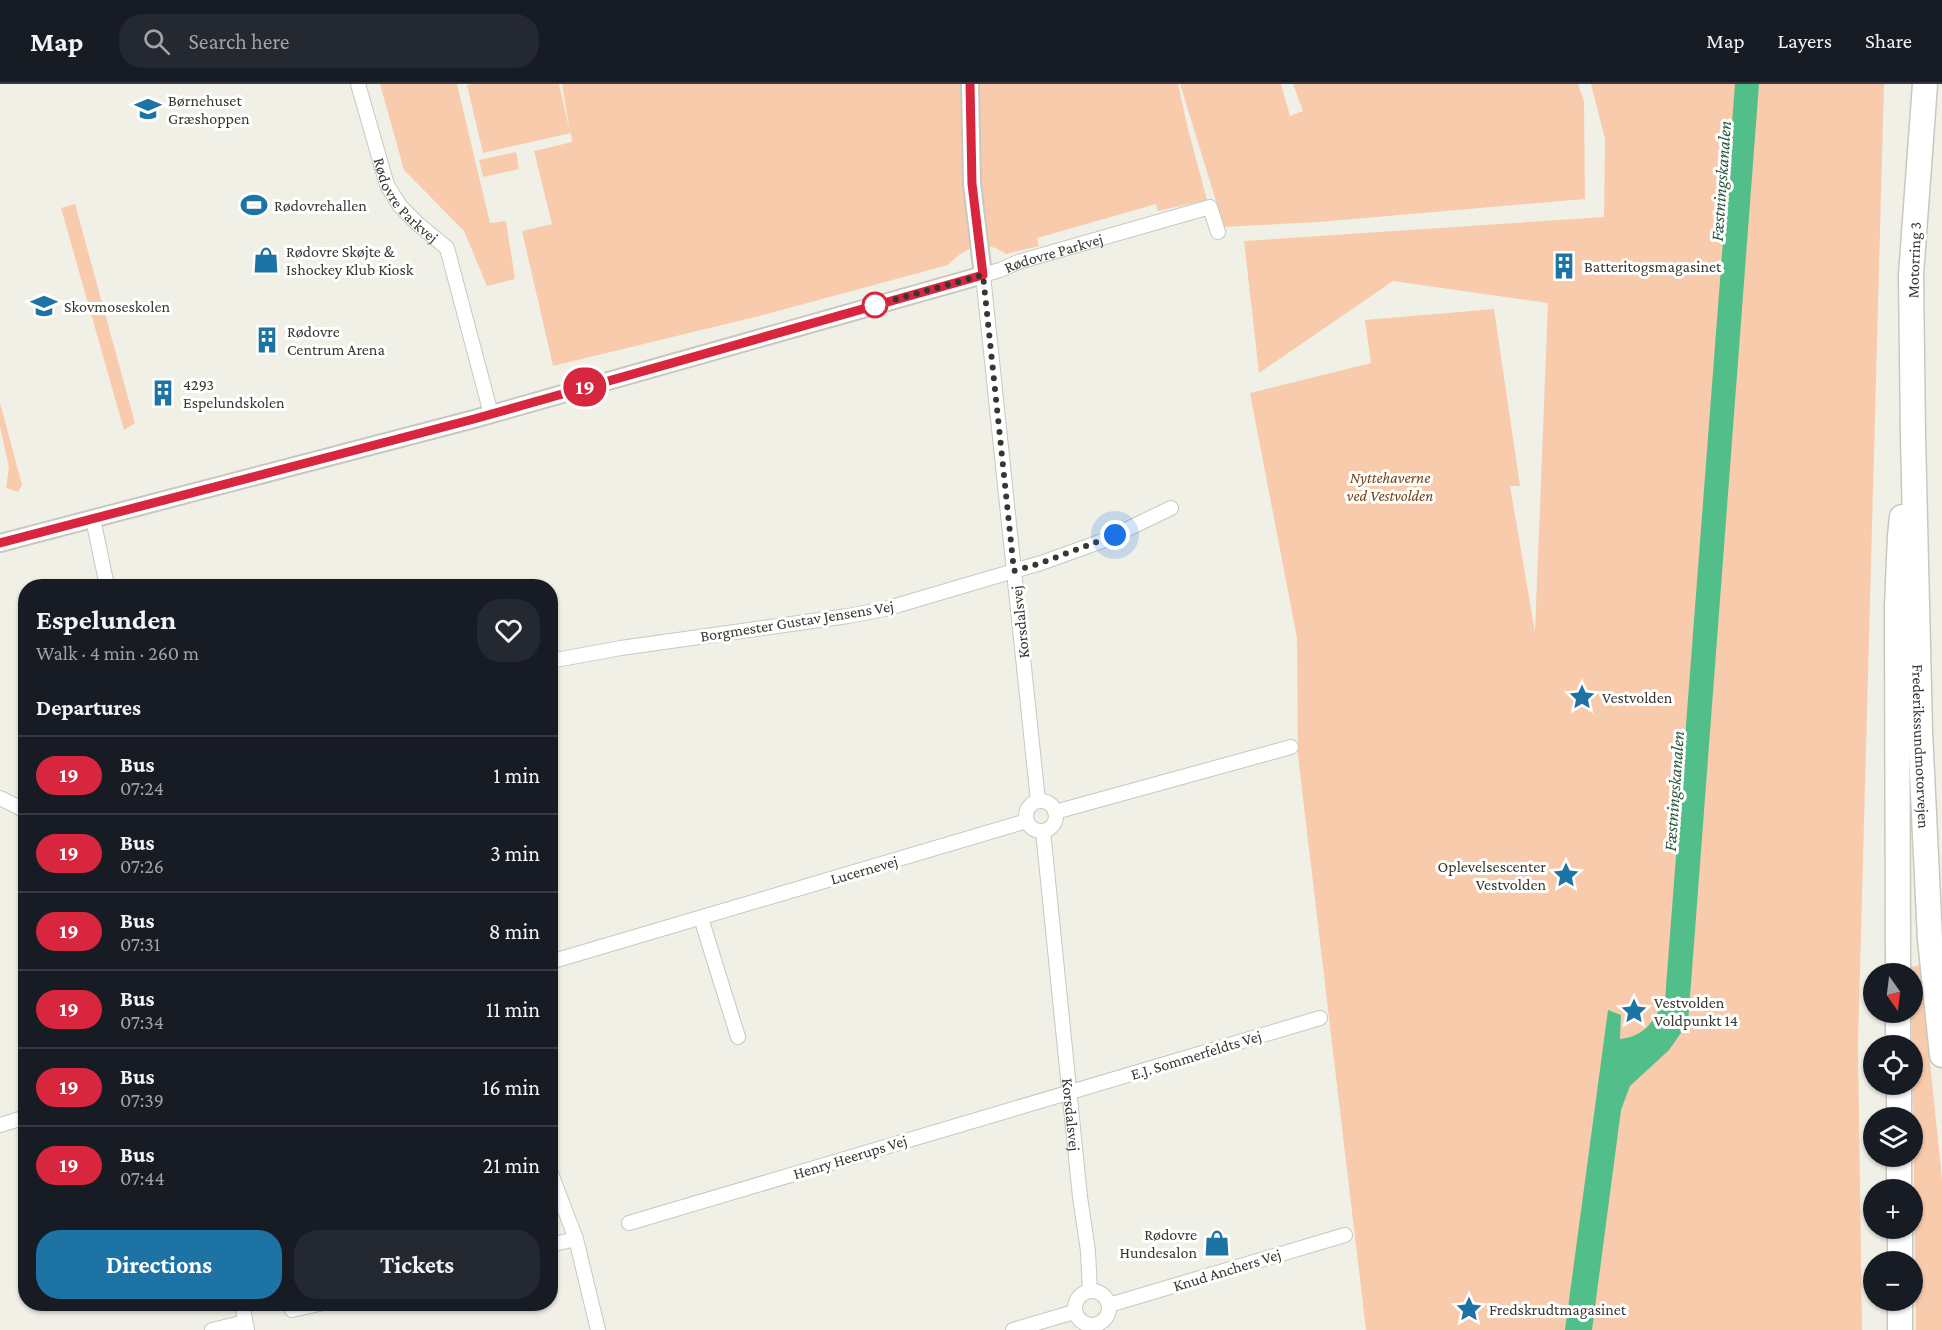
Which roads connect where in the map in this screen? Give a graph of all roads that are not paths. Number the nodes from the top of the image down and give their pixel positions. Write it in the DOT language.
graph roads {
  1 [pos="358,84"];
  2 [pos="970,84"];
  3 [pos="1925,84"];
  4 [pos="1218,232"];
  5 [pos="983,275"];
  6 [pos="491,414"];
  7 [pos="1913,437"];
  8 [pos="1171,508"];
  9 [pos="93,519"];
  10 [pos="0,543"];
  11 [pos="1014,571"];
  12 [pos="106,579"];
  13 [pos="558,660"];
  14 [pos="1291,747"];
  15 [pos="0,798"];
  16 [pos="1038,801"];
  17 [pos="18,807"];
  18 [pos="1055,812"];
  19 [pos="1027,821"];
  20 [pos="1042,831"];
  21 [pos="701,918"];
  22 [pos="558,960"];
  23 [pos="1898,963"];
  24 [pos="1320,1018"];
  25 [pos="738,1037"];
  26 [pos="1942,1055"];
  27 [pos="1071,1092"];
  28 [pos="18,1119"];
  29 [pos="0,1125"];
  30 [pos="558,1192"];
  31 [pos="629,1223"];
  32 [pos="1345,1235"];
  33 [pos="576,1239"];
  34 [pos="558,1243"];
  35 [pos="1090,1291"];
  36 [pos="1108,1305"];
  37 [pos="243,1311"];
  38 [pos="1900,1311"];
  39 [pos="1074,1312"];
  40 [pos="246,1326"];
  41 [pos="1092,1328"];
  42 [pos="212,1330"];
  43 [pos="598,1330"];
  44 [pos="1013,1330"];
  45 [pos="1900,1330"];
  1 -- 6 [label="street, Rødovre Parkvej"];
  2 -- 5 [label="street, Korsdalsvej"];
  3 -- 7 [label="highway, Motorring 3"];
  4 -- 5 [label="street, Rødovre Parkvej"];
  5 -- 6 [label="street, Rødovre Parkvej"];
  5 -- 11 [label="street, Korsdalsvej"];
  6 -- 9 [label="street, Rødovre Parkvej"];
  7 -- 23 [label="highway"];
  7 -- 26 [label="highway, Frederikssundmotorvejen"];
  8 -- 11 [label="street, Borgmester Gustav Jensens Vej"];
  9 -- 10 [label="street, Rødovre Parkvej"];
  9 -- 12 [label="street"];
  11 -- 13 [label="street, Borgmester Gustav Jensens Vej"];
  11 -- 16 [label="street, Korsdalsvej"];
  14 -- 18 [label="street"];
  15 -- 17 [label="street"];
  16 -- 18 [label="street"];
  16 -- 19 [label="street"];
  18 -- 20 [label="street"];
  19 -- 20 [label="street"];
  19 -- 21 [label="street, Lucernevej"];
  20 -- 27 [label="street, Korsdalsvej"];
  21 -- 22 [label="street, Lucernevej"];
  21 -- 25 [label="street"];
  24 -- 27 [label="street, E.J. Sommerfeldts Vej"];
  27 -- 31 [label="street, Henry Heerups Vej"];
  27 -- 35 [label="street, Korsdalsvej"];
  28 -- 29 [label="street"];
  30 -- 33 [label="street"];
  32 -- 36 [label="street, Knud Anchers Vej"];
  33 -- 34 [label="street"];
  33 -- 43 [label="street"];
  35 -- 36 [label="street"];
  35 -- 39 [label="street"];
  36 -- 41 [label="street"];
  37 -- 40 [label="street"];
  38 -- 45 [label="highway"];
  39 -- 41 [label="street"];
  39 -- 44 [label="street"];
  40 -- 42 [label="street"];
}
